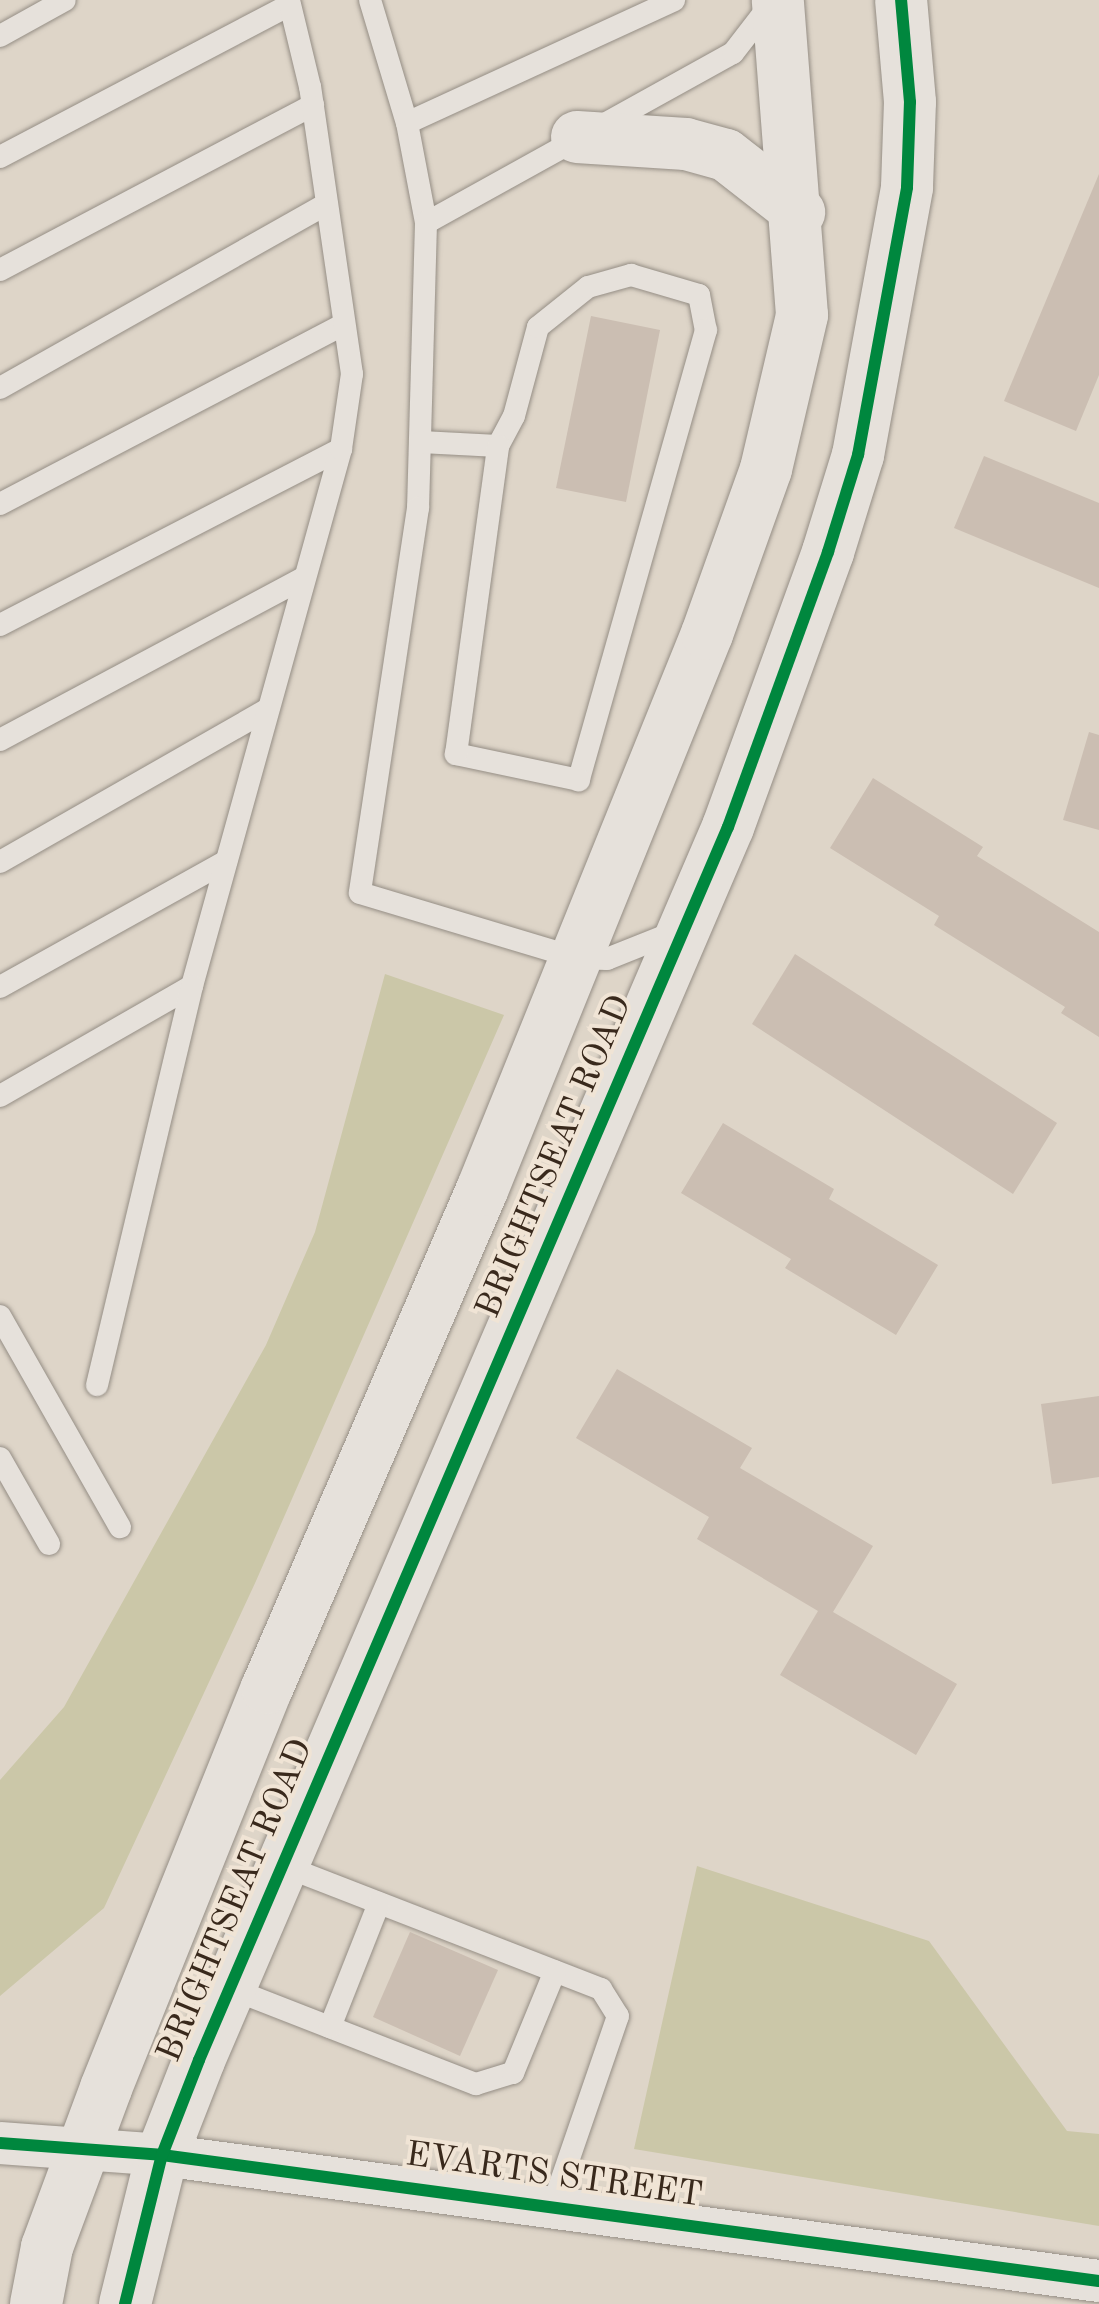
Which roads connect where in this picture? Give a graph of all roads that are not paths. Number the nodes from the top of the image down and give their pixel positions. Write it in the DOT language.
graph roads {
  1 [pos="65,0"];
  2 [pos="370,0"];
  3 [pos="674,0"];
  4 [pos="776,0"];
  5 [pos="901,0"];
  6 [pos="290,3"];
  7 [pos="0,36"];
  8 [pos="313,105"];
  9 [pos="408,123"];
  10 [pos="577,137"];
  11 [pos="0,156"];
  12 [pos="326,204"];
  13 [pos="799,212"];
  14 [pos="426,223"];
  15 [pos="0,270"];
  16 [pos="344,324"];
  17 [pos="0,388"];
  18 [pos="421,442"];
  19 [pos="498,446"];
  20 [pos="341,448"];
  21 [pos="0,504"];
  22 [pos="304,578"];
  23 [pos="0,625"];
  24 [pos="267,710"];
  25 [pos="0,740"];
  26 [pos="226,861"];
  27 [pos="0,862"];
  28 [pos="686,926"];
  29 [pos="576,958"];
  30 [pos="192,986"];
  31 [pos="0,987"];
  32 [pos="0,1096"];
  33 [pos="0,1316"];
  34 [pos="97,1385"];
  35 [pos="0,1458"];
  36 [pos="120,1526"];
  37 [pos="49,1544"];
  38 [pos="284,1866"];
  39 [pos="379,1902"];
  40 [pos="555,1971"];
  41 [pos="232,1989"];
  42 [pos="330,2027"];
  43 [pos="0,2143"];
  44 [pos="82,2149"];
  45 [pos="162,2155"];
  46 [pos="553,2205"];
  47 [pos="1099,2281"];
  48 [pos="36,2304"];
  49 [pos="125,2304"];
  1 -- 7 [label="lane"];
  2 -- 9 [label="lane"];
  3 -- 9 [label="lane"];
  4 -- 10 [label="lane"];
  4 -- 13 [label="street, BRIGHTSEAT ROAD"];
  5 -- 28 [label="street, BRIGHTSEAT ROAD"];
  6 -- 8 [label="lane"];
  6 -- 11 [label="lane"];
  8 -- 12 [label="lane"];
  8 -- 15 [label="lane"];
  9 -- 14 [label="lane"];
  10 -- 13 [label="street"];
  10 -- 14 [label="lane"];
  12 -- 16 [label="lane"];
  12 -- 17 [label="lane"];
  13 -- 29 [label="street, BRIGHTSEAT ROAD"];
  14 -- 18 [label="lane"];
  16 -- 20 [label="lane"];
  16 -- 21 [label="lane"];
  18 -- 19 [label="lane"];
  18 -- 29 [label="lane"];
  19 -- 19 [label="lane"];
  20 -- 22 [label="lane"];
  20 -- 23 [label="lane"];
  22 -- 24 [label="lane"];
  22 -- 25 [label="lane"];
  24 -- 26 [label="lane"];
  24 -- 27 [label="lane"];
  26 -- 30 [label="lane"];
  26 -- 31 [label="lane"];
  28 -- 29 [label="lane"];
  28 -- 38 [label="street, BRIGHTSEAT ROAD"];
  29 -- 44 [label="street, BRIGHTSEAT ROAD"];
  30 -- 32 [label="lane"];
  30 -- 34 [label="lane"];
  33 -- 36 [label="lane"];
  35 -- 37 [label="lane"];
  38 -- 39 [label="lane"];
  38 -- 41 [label="street, BRIGHTSEAT ROAD"];
  39 -- 40 [label="lane"];
  39 -- 42 [label="lane"];
  40 -- 42 [label="lane"];
  40 -- 46 [label="lane"];
  41 -- 42 [label="lane"];
  41 -- 45 [label="street, BRIGHTSEAT ROAD"];
  43 -- 44 [label="street, EVARTS STREET"];
  44 -- 45 [label="street, EVARTS STREET"];
  44 -- 48 [label="street, BRIGHTSEAT ROAD"];
  45 -- 46 [label="street, EVARTS STREET"];
  45 -- 49 [label="street, BRIGHTSEAT ROAD"];
  46 -- 47 [label="street, EVARTS STREET"];
}
